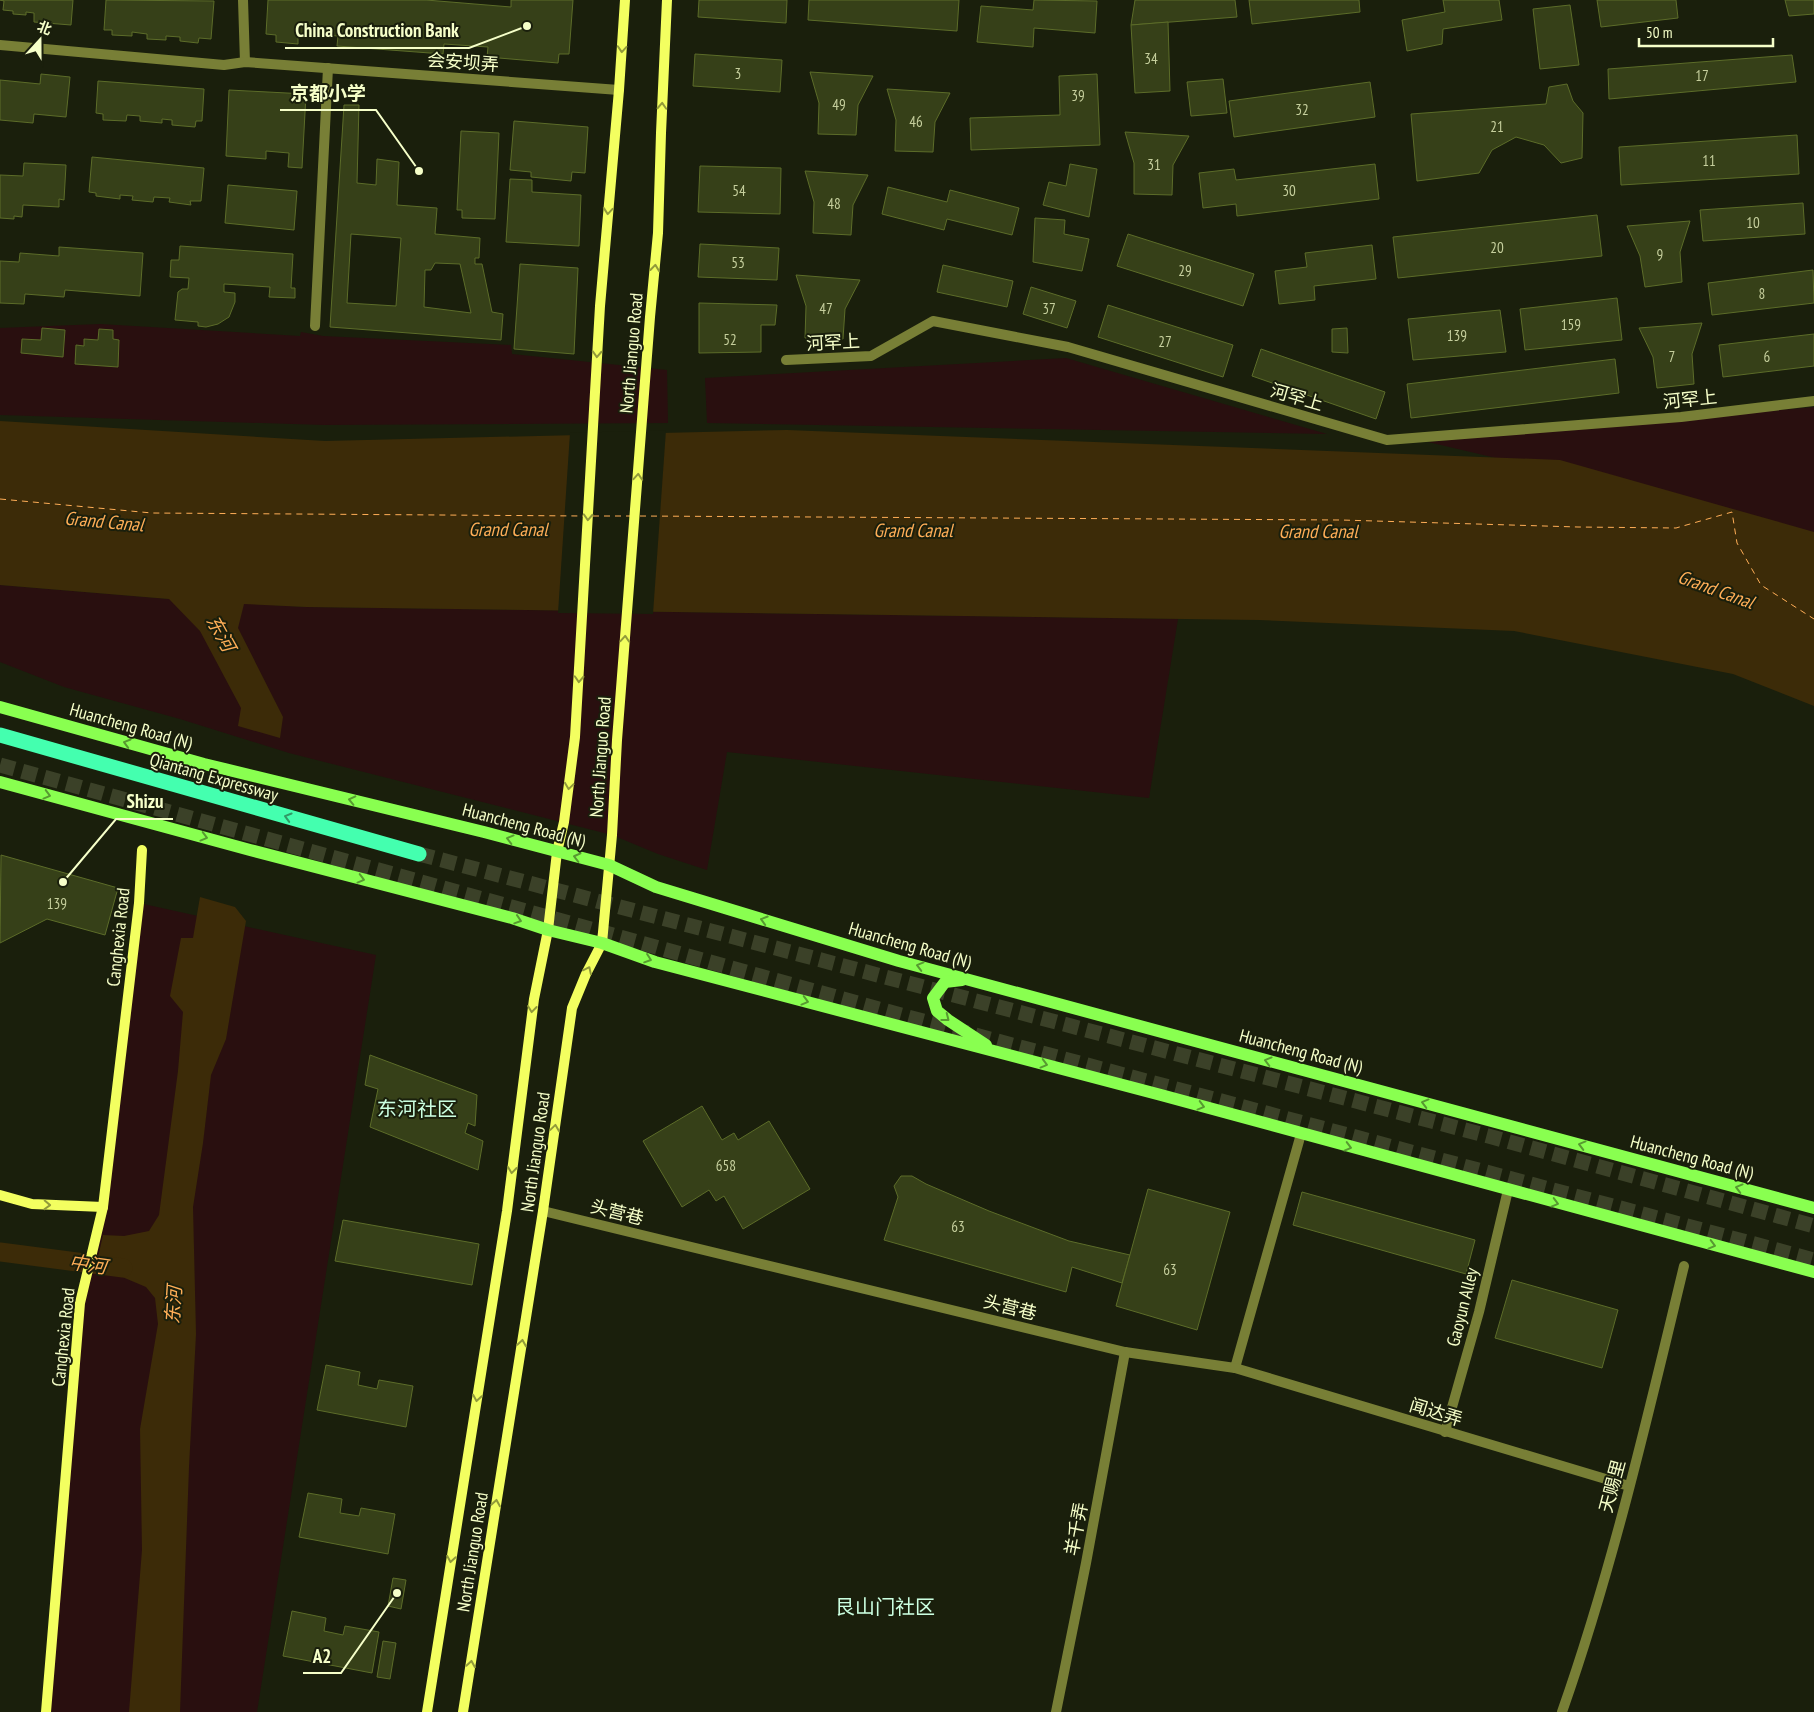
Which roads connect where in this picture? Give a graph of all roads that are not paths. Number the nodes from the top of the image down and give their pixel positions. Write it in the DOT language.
graph roads {
  1 [pos="243,0"];
  2 [pos="625,0"];
  3 [pos="667,0"];
  4 [pos="0,45"];
  5 [pos="245,62"];
  6 [pos="328,68"];
  7 [pos="619,90"];
  8 [pos="316,326"];
  9 [pos="786,360"];
  10 [pos="1814,401"];
  11 [pos="0,707"];
  12 [pos="0,729"];
  13 [pos="0,735"];
  14 [pos="84,760"];
  15 [pos="0,782"];
  16 [pos="142,850"];
  17 [pos="557,852"];
  18 [pos="419,854"];
  19 [pos="609,865"];
  20 [pos="548,930"];
  21 [pos="602,943"];
  22 [pos="967,979"];
  23 [pos="997,1052"];
  24 [pos="1301,1134"];
  25 [pos="1508,1190"];
  26 [pos="0,1195"];
  27 [pos="103,1207"];
  28 [pos="1814,1208"];
  29 [pos="543,1211"];
  30 [pos="1684,1266"];
  31 [pos="1814,1272"];
  32 [pos="1125,1352"];
  33 [pos="1235,1368"];
  34 [pos="1445,1432"];
  35 [pos="1629,1486"];
  36 [pos="46,1712"];
  37 [pos="427,1712"];
  38 [pos="463,1712"];
  39 [pos="1056,1712"];
  40 [pos="1562,1712"];
  1 -- 5 [label="street"];
  2 -- 7 [label="main road, North Jianguo Road, one-way"];
  19 -- 3 [label="main road, North Jianguo Road, one-way"];
  4 -- 5 [label="street, 会安坝弄"];
  5 -- 6 [label="street, 会安坝弄"];
  6 -- 7 [label="street, 会安坝弄"];
  6 -- 8 [label="street"];
  7 -- 17 [label="main road, North Jianguo Road, one-way"];
  9 -- 10 [label="street, 河罕上"];
  17 -- 11 [label="main road, Huancheng Road (N), one-way"];
  12 -- 14 [label="highway"];
  13 -- 14 [label="highway, Qiantang Expressway"];
  18 -- 14 [label="highway, Qiantang Expressway, one-way"];
  15 -- 20 [label="main road, one-way"];
  16 -- 27 [label="main road, Canghexia Road"];
  19 -- 17 [label="main road, Huancheng Road (N), one-way"];
  17 -- 20 [label="main road, North Jianguo Road"];
  19 -- 21 [label="main road, North Jianguo Road"];
  22 -- 19 [label="main road, Huancheng Road (N), one-way"];
  20 -- 21 [label="main road"];
  20 -- 37 [label="main road, North Jianguo Road, one-way"];
  21 -- 23 [label="main road, one-way"];
  29 -- 21 [label="main road, North Jianguo Road, one-way"];
  22 -- 23 [label="main road, one-way"];
  28 -- 22 [label="main road, Huancheng Road (N), one-way"];
  23 -- 24 [label="main road, one-way"];
  24 -- 25 [label="main road, one-way"];
  24 -- 33 [label="street"];
  25 -- 31 [label="main road, one-way"];
  25 -- 34 [label="street, Gaoyun Alley"];
  26 -- 27 [label="main road, one-way"];
  27 -- 36 [label="main road, Canghexia Road"];
  29 -- 32 [label="street, 头营巷"];
  38 -- 29 [label="main road, North Jianguo Road, one-way"];
  30 -- 35 [label="street, 天赐里"];
  32 -- 33 [label="street, 头营巷"];
  32 -- 39 [label="street, 羊千弄"];
  33 -- 34 [label="street, 闻达弄"];
  34 -- 35 [label="street, 闻达弄"];
  35 -- 40 [label="street, 天赐里"];
}
